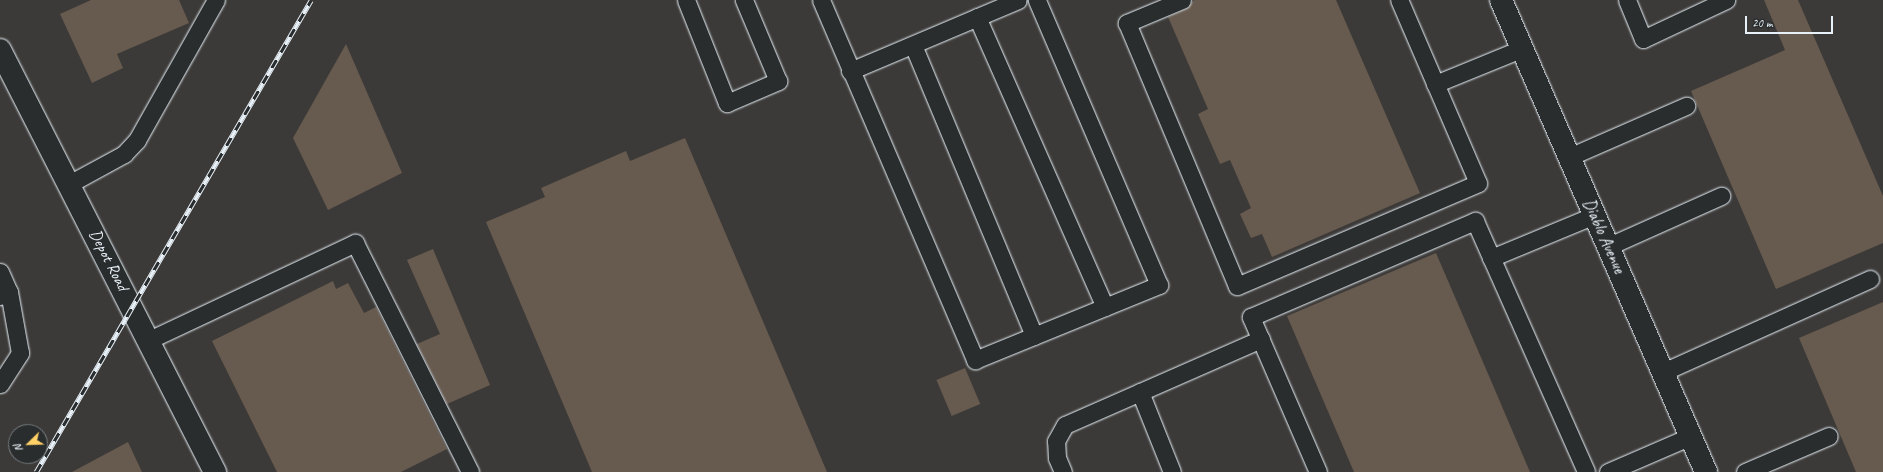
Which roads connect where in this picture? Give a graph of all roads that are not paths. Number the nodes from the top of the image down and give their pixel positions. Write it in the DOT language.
graph roads {
  1 [pos="216,0"];
  2 [pos="686,0"];
  3 [pos="744,0"];
  4 [pos="821,0"];
  5 [pos="1018,0"];
  6 [pos="1037,0"];
  7 [pos="1182,0"];
  8 [pos="1399,0"];
  9 [pos="1627,0"];
  10 [pos="1726,0"];
  11 [pos="1506,2"];
  12 [pos="977,17"];
  13 [pos="913,44"];
  14 [pos="1523,48"];
  15 [pos="0,50"];
  16 [pos="850,70"];
  17 [pos="1435,84"];
  18 [pos="1686,106"];
  19 [pos="1569,157"];
  20 [pos="69,184"];
  21 [pos="1722,196"];
  22 [pos="1595,215"];
  23 [pos="1609,246"];
  24 [pos="1491,258"];
  25 [pos="0,272"];
  26 [pos="1870,279"];
  27 [pos="4,294"];
  28 [pos="1104,308"];
  29 [pos="1034,336"];
  30 [pos="1261,339"];
  31 [pos="150,340"];
  32 [pos="1663,372"];
  33 [pos="0,384"];
  34 [pos="1140,392"];
  35 [pos="1691,436"];
  36 [pos="1829,436"];
  37 [pos="215,472"];
  38 [pos="470,472"];
  39 [pos="1063,472"];
  40 [pos="1172,472"];
  41 [pos="1318,472"];
  42 [pos="1586,472"];
  43 [pos="1608,472"];
  44 [pos="1706,472"];
  45 [pos="1745,472"];
  1 -- 20 [label="lane"];
  2 -- 3 [label="lane"];
  4 -- 16 [label="lane"];
  5 -- 12 [label="lane"];
  6 -- 28 [label="lane"];
  7 -- 17 [label="lane"];
  8 -- 17 [label="lane"];
  9 -- 10 [label="lane"];
  11 -- 14 [label="street, Diablo Avenue"];
  12 -- 13 [label="lane"];
  12 -- 28 [label="lane"];
  13 -- 16 [label="lane"];
  13 -- 29 [label="lane"];
  14 -- 17 [label="lane"];
  14 -- 19 [label="street, Diablo Avenue"];
  15 -- 20 [label="street, Depot Road"];
  16 -- 29 [label="lane"];
  18 -- 19 [label="lane"];
  19 -- 22 [label="street, Diablo Avenue"];
  20 -- 31 [label="street, Depot Road"];
  21 -- 23 [label="lane"];
  22 -- 23 [label="street, Diablo Avenue"];
  22 -- 24 [label="lane"];
  23 -- 32 [label="street, Diablo Avenue"];
  24 -- 30 [label="lane"];
  24 -- 42 [label="lane"];
  25 -- 27 [label="lane"];
  26 -- 32 [label="lane"];
  27 -- 33 [label="lane"];
  28 -- 29 [label="lane"];
  30 -- 34 [label="lane"];
  30 -- 41 [label="lane"];
  31 -- 37 [label="street, Depot Road"];
  31 -- 38 [label="lane"];
  32 -- 35 [label="street, Diablo Avenue"];
  34 -- 39 [label="lane"];
  34 -- 40 [label="lane"];
  35 -- 43 [label="lane"];
  35 -- 44 [label="street, Diablo Avenue"];
  36 -- 45 [label="lane"];
}
